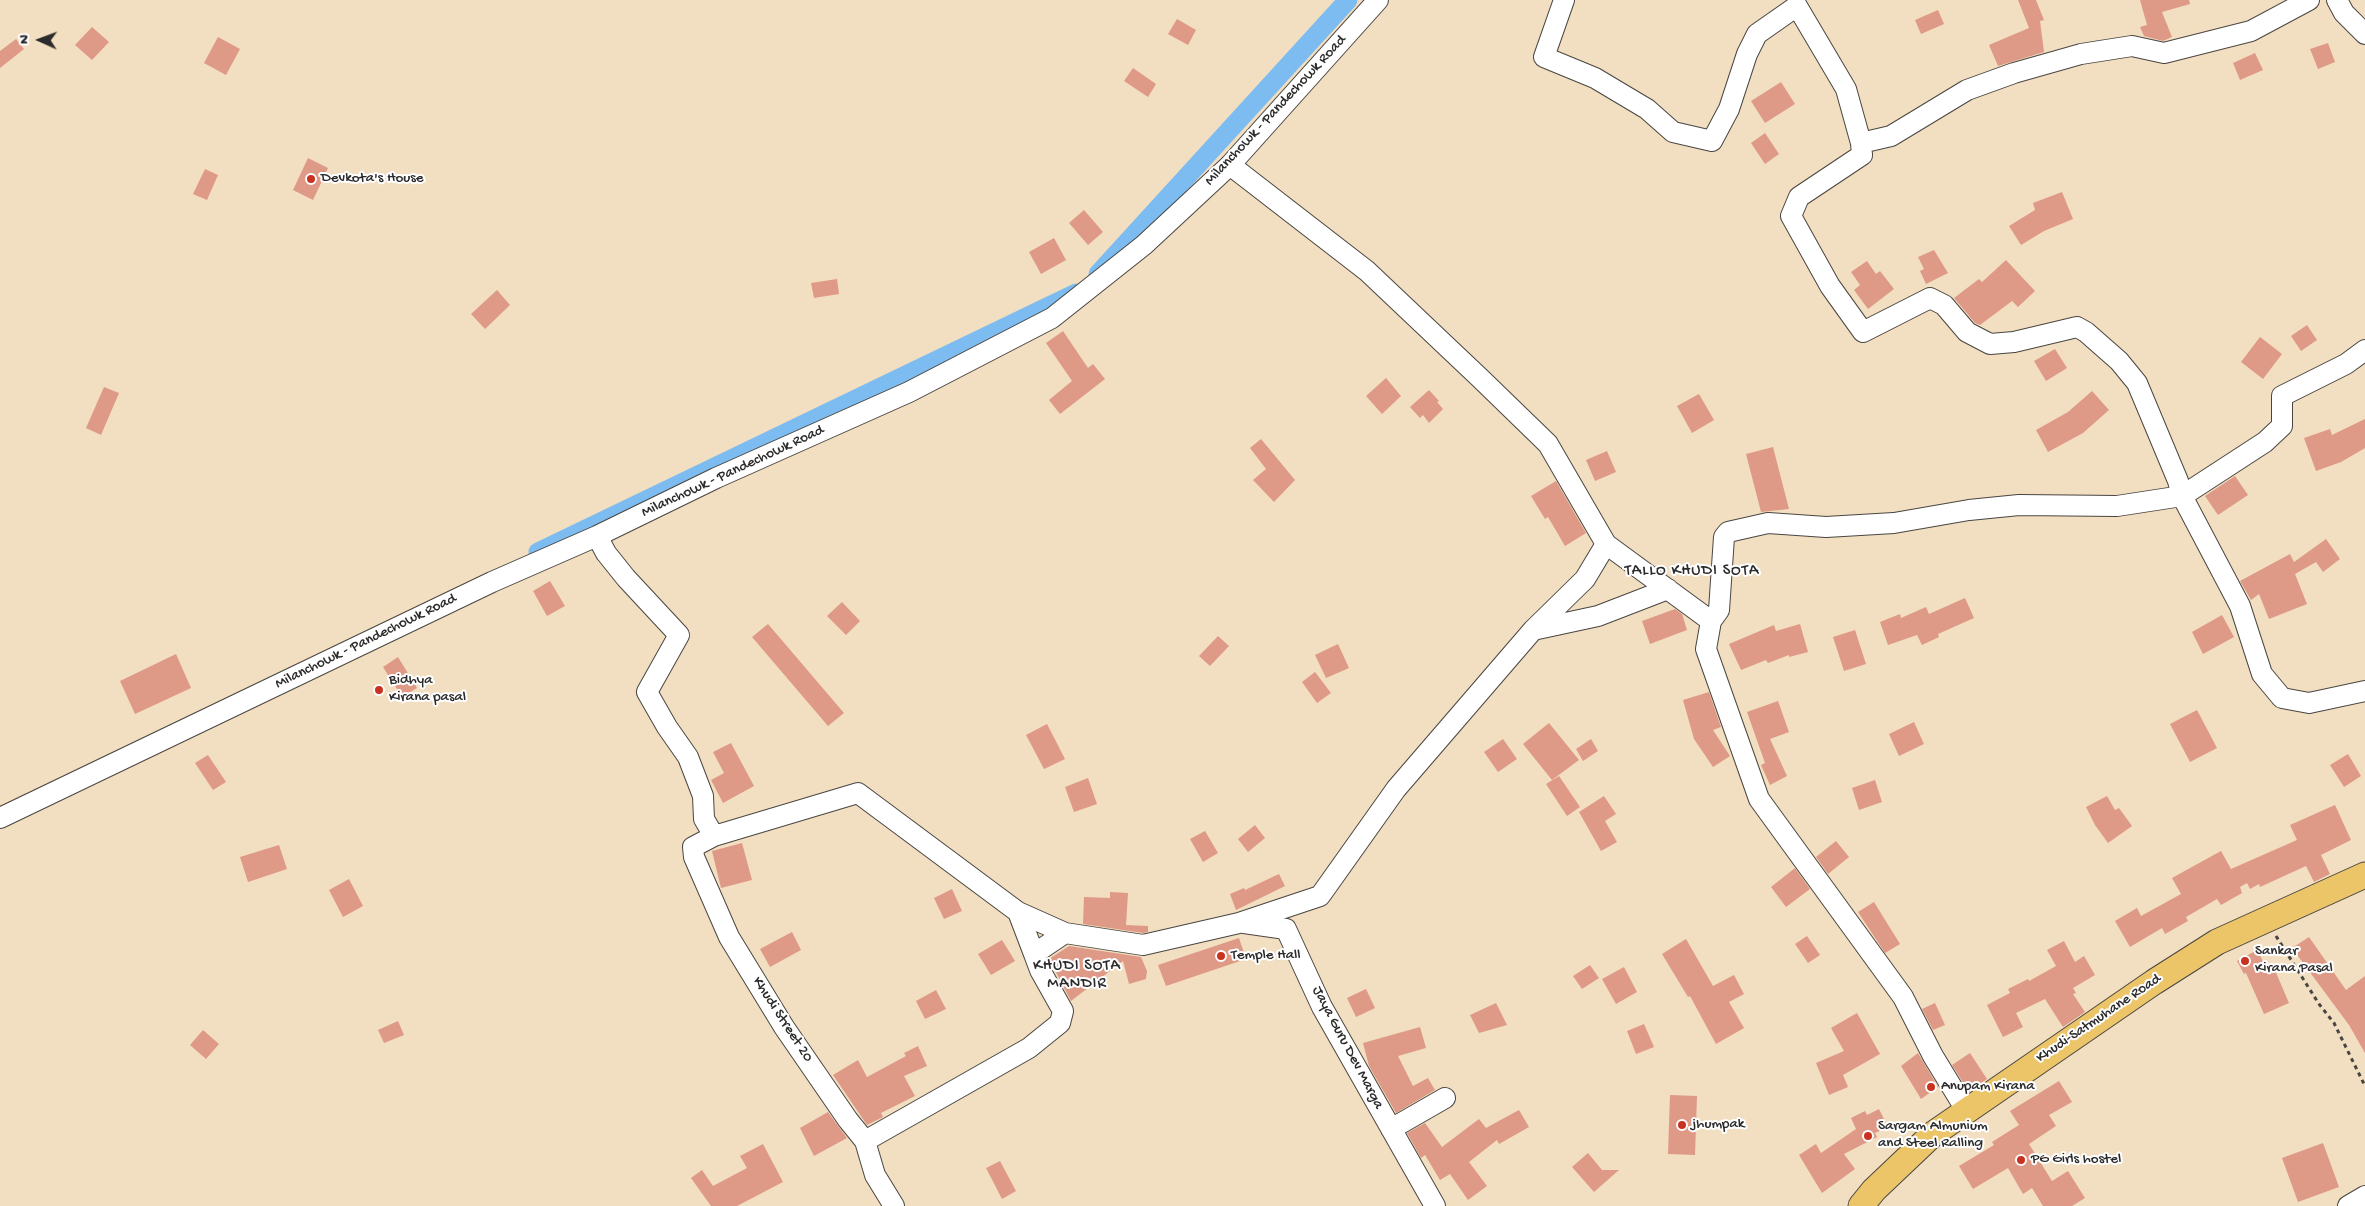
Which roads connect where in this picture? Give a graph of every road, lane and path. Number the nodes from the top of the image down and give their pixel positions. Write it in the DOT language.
graph roads {
  1 [pos="1378,0"];
  2 [pos="1564,0"];
  3 [pos="2309,0"];
  4 [pos="2317,0"];
  5 [pos="2340,6"];
  6 [pos="2365,34"];
  7 [pos="1860,143"];
  8 [pos="1230,165"];
  9 [pos="2365,350"];
  10 [pos="2182,496"];
  11 [pos="597,536"];
  12 [pos="1606,544"];
  13 [pos="1668,588"];
  14 [pos="1711,621"];
  15 [pos="1533,630"];
  16 [pos="2365,691"];
  17 [pos="0,818"];
  18 [pos="709,828"];
  19 [pos="2365,876"];
  20 [pos="1302,902"];
  21 [pos="1018,912"];
  22 [pos="2266,919"];
  23 [pos="1239,923"];
  24 [pos="1286,929"];
  25 [pos="1066,933"];
  26 [pos="1034,954"];
  27 [pos="2365,1086"];
  28 [pos="1445,1098"];
  29 [pos="1966,1110"];
  30 [pos="1390,1129"];
  31 [pos="865,1141"];
  32 [pos="2365,1196"];
  33 [pos="894,1206"];
  34 [pos="1435,1206"];
  35 [pos="1861,1206"];
  36 [pos="2348,1206"];
  1 -- 8 [label="street, Milanchowk - Pandechowk Road"];
  2 -- 7 [label="street"];
  3 -- 7 [label="street"];
  4 -- 5 [label="street"];
  5 -- 6 [label="street"];
  7 -- 10 [label="street"];
  8 -- 11 [label="street, Milanchowk - Pandechowk Road"];
  8 -- 12 [label="street"];
  9 -- 10 [label="street"];
  10 -- 14 [label="street"];
  10 -- 16 [label="street"];
  11 -- 17 [label="street, Milanchowk - Pandechowk Road"];
  11 -- 18 [label="street"];
  12 -- 13 [label="street"];
  12 -- 15 [label="street"];
  13 -- 14 [label="street"];
  13 -- 15 [label="street"];
  14 -- 29 [label="street"];
  15 -- 20 [label="street"];
  18 -- 21 [label="street"];
  18 -- 31 [label="street, Khudi Street 20"];
  19 -- 22 [label="main road, Khudi-Satmuhane Road"];
  20 -- 23 [label="street"];
  20 -- 24 [label="street"];
  21 -- 25 [label="street"];
  21 -- 26 [label="street"];
  22 -- 27 [label="path"];
  22 -- 29 [label="main road, Khudi-Satmuhane Road"];
  23 -- 24 [label="street"];
  23 -- 25 [label="street"];
  24 -- 30 [label="street, Jaya Guru Dev Marga"];
  25 -- 26 [label="street"];
  26 -- 31 [label="street"];
  28 -- 30 [label="street"];
  29 -- 35 [label="main road, Khudi-Satmuhane Road"];
  30 -- 34 [label="street, Jaya Guru Dev Marga"];
  31 -- 33 [label="street, Khudi Street 20"];
  32 -- 36 [label="street"];
}
